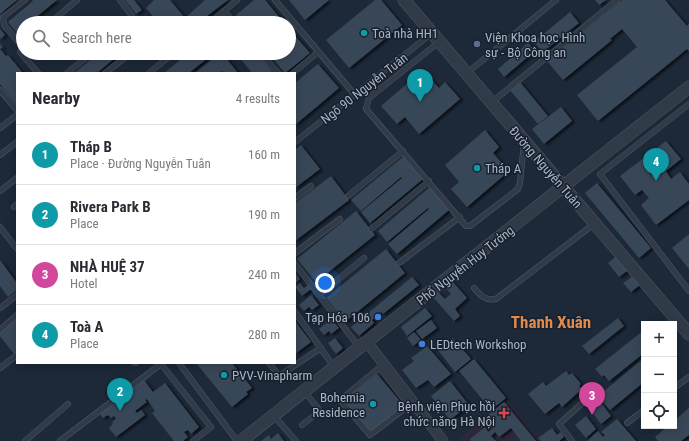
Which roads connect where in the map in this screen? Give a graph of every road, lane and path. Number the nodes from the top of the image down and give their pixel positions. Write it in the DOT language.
graph roads {
  1 [pos="25,0"];
  2 [pos="77,0"];
  3 [pos="120,0"];
  4 [pos="237,0"];
  5 [pos="275,0"];
  6 [pos="404,0"];
  7 [pos="556,0"];
  8 [pos="617,0"];
  9 [pos="224,11"];
  10 [pos="58,16"];
  11 [pos="132,16"];
  12 [pos="218,16"];
  13 [pos="228,16"];
  14 [pos="288,16"];
  15 [pos="296,25"];
  16 [pos="436,38"];
  17 [pos="16,39"];
  18 [pos="318,52"];
  19 [pos="27,60"];
  20 [pos="83,60"];
  21 [pos="122,60"];
  22 [pos="165,60"];
  23 [pos="266,60"];
  24 [pos="37,72"];
  25 [pos="68,72"];
  26 [pos="106,72"];
  27 [pos="150,72"];
  28 [pos="277,72"];
  29 [pos="294,72"];
  30 [pos="467,74"];
  31 [pos="689,87"];
  32 [pos="0,90"];
  33 [pos="355,95"];
  34 [pos="672,100"];
  35 [pos="491,102"];
  36 [pos="689,104"];
  37 [pos="16,109"];
  38 [pos="661,110"];
  39 [pos="681,110"];
  40 [pos="16,116"];
  41 [pos="669,119"];
  42 [pos="0,128"];
  43 [pos="524,140"];
  44 [pos="296,141"];
  45 [pos="16,143"];
  46 [pos="403,151"];
  47 [pos="0,155"];
  48 [pos="16,179"];
  49 [pos="429,181"];
  50 [pos="311,186"];
  51 [pos="564,187"];
  52 [pos="0,191"];
  53 [pos="348,196"];
  54 [pos="296,197"];
  55 [pos="460,217"];
  56 [pos="340,219"];
  57 [pos="595,224"];
  58 [pos="0,227"];
  59 [pos="371,229"];
  60 [pos="16,247"];
  61 [pos="296,253"];
  62 [pos="364,258"];
  63 [pos="399,264"];
  64 [pos="296,265"];
  65 [pos="474,288"];
  66 [pos="689,291"];
  67 [pos="319,295"];
  68 [pos="16,296"];
  69 [pos="0,308"];
  70 [pos="296,313"];
  71 [pos="16,317"];
  72 [pos="0,330"];
  73 [pos="689,334"];
  74 [pos="363,345"];
  75 [pos="321,348"];
  76 [pos="16,356"];
  77 [pos="180,364"];
  78 [pos="270,364"];
  79 [pos="382,366"];
  80 [pos="334,367"];
  81 [pos="0,368"];
  82 [pos="689,377"];
  83 [pos="677,386"];
  84 [pos="304,391"];
  85 [pos="588,398"];
  86 [pos="68,404"];
  87 [pos="411,404"];
  88 [pos="641,412"];
  89 [pos="273,415"];
  90 [pos="627,423"];
  91 [pos="302,425"];
  92 [pos="25,441"];
  93 [pos="60,441"];
  94 [pos="193,441"];
  95 [pos="237,441"];
  96 [pos="241,441"];
  97 [pos="296,441"];
  98 [pos="443,441"];
  99 [pos="572,441"];
  1 -- 17 [label="lane"];
  2 -- 10 [label="lane"];
  3 -- 11 [label="lane"];
  4 -- 9 [label="lane"];
  5 -- 14 [label="lane"];
  6 -- 16 [label="street, Đường Nguyễn Tuân"];
  7 -- 30 [label="lane"];
  8 -- 35 [label="lane"];
  9 -- 12 [label="lane"];
  9 -- 13 [label="lane"];
  15 -- 18 [label="lane"];
  16 -- 30 [label="street, Đường Nguyễn Tuân"];
  16 -- 33 [label="lane, Ngõ 90 Nguyễn Tuân"];
  16 -- 46 [label="lane"];
  18 -- 29 [label="lane"];
  18 -- 33 [label="lane"];
  19 -- 24 [label="lane"];
  20 -- 25 [label="lane"];
  21 -- 26 [label="lane"];
  22 -- 27 [label="lane"];
  23 -- 28 [label="lane"];
  30 -- 35 [label="street, Đường Nguyễn Tuân"];
  31 -- 34 [label="street, Phố Nguyễn Huy Tưởng"];
  32 -- 37 [label="lane"];
  33 -- 44 [label="lane, Ngõ 90 Nguyễn Tuân"];
  34 -- 38 [label="street, Phố Nguyễn Huy Tưởng"];
  34 -- 39 [label="lane"];
  35 -- 43 [label="street, Đường Nguyễn Tuân"];
  36 -- 39 [label="lane"];
  38 -- 41 [label="lane"];
  38 -- 51 [label="street, Phố Nguyễn Huy Tưởng"];
  39 -- 41 [label="lane"];
  40 -- 42 [label="lane"];
  41 -- 66 [label="lane"];
  43 -- 51 [label="street, Đường Nguyễn Tuân"];
  43 -- 55 [label="lane"];
  45 -- 47 [label="lane"];
  46 -- 49 [label="lane"];
  46 -- 53 [label="lane"];
  48 -- 52 [label="lane"];
  49 -- 55 [label="lane"];
  49 -- 59 [label="lane"];
  50 -- 54 [label="lane"];
  51 -- 57 [label="street, Đường Nguyễn Tuân"];
  51 -- 74 [label="street, Phố Nguyễn Huy Tưởng"];
  55 -- 63 [label="lane"];
  56 -- 61 [label="lane"];
  57 -- 65 [label="lane"];
  57 -- 73 [label="street, Đường Nguyễn Tuân"];
  58 -- 60 [label="lane"];
  62 -- 67 [label="lane"];
  64 -- 67 [label="lane"];
  67 -- 74 [label="lane"];
  68 -- 69 [label="lane"];
  70 -- 75 [label="lane"];
  71 -- 72 [label="lane"];
  74 -- 79 [label="street"];
  74 -- 80 [label="street, Phố Nguyễn Huy Tưởng"];
  75 -- 78 [label="lane"];
  75 -- 80 [label="lane"];
  76 -- 81 [label="lane"];
  77 -- 95 [label="lane"];
  79 -- 87 [label="street"];
  79 -- 87 [label="lane"];
  80 -- 84 [label="street, Phố Nguyễn Huy Tưởng"];
  82 -- 83 [label="lane"];
  84 -- 89 [label="street, Phố Nguyễn Huy Tưởng"];
  84 -- 91 [label="lane"];
  85 -- 99 [label="lane"];
  86 -- 92 [label="lane"];
  87 -- 98 [label="street"];
  88 -- 90 [label="lane"];
  89 -- 96 [label="street, Phố Nguyễn Huy Tưởng"];
  89 -- 97 [label="lane"];
  93 -- 94 [label="lane"];
}
